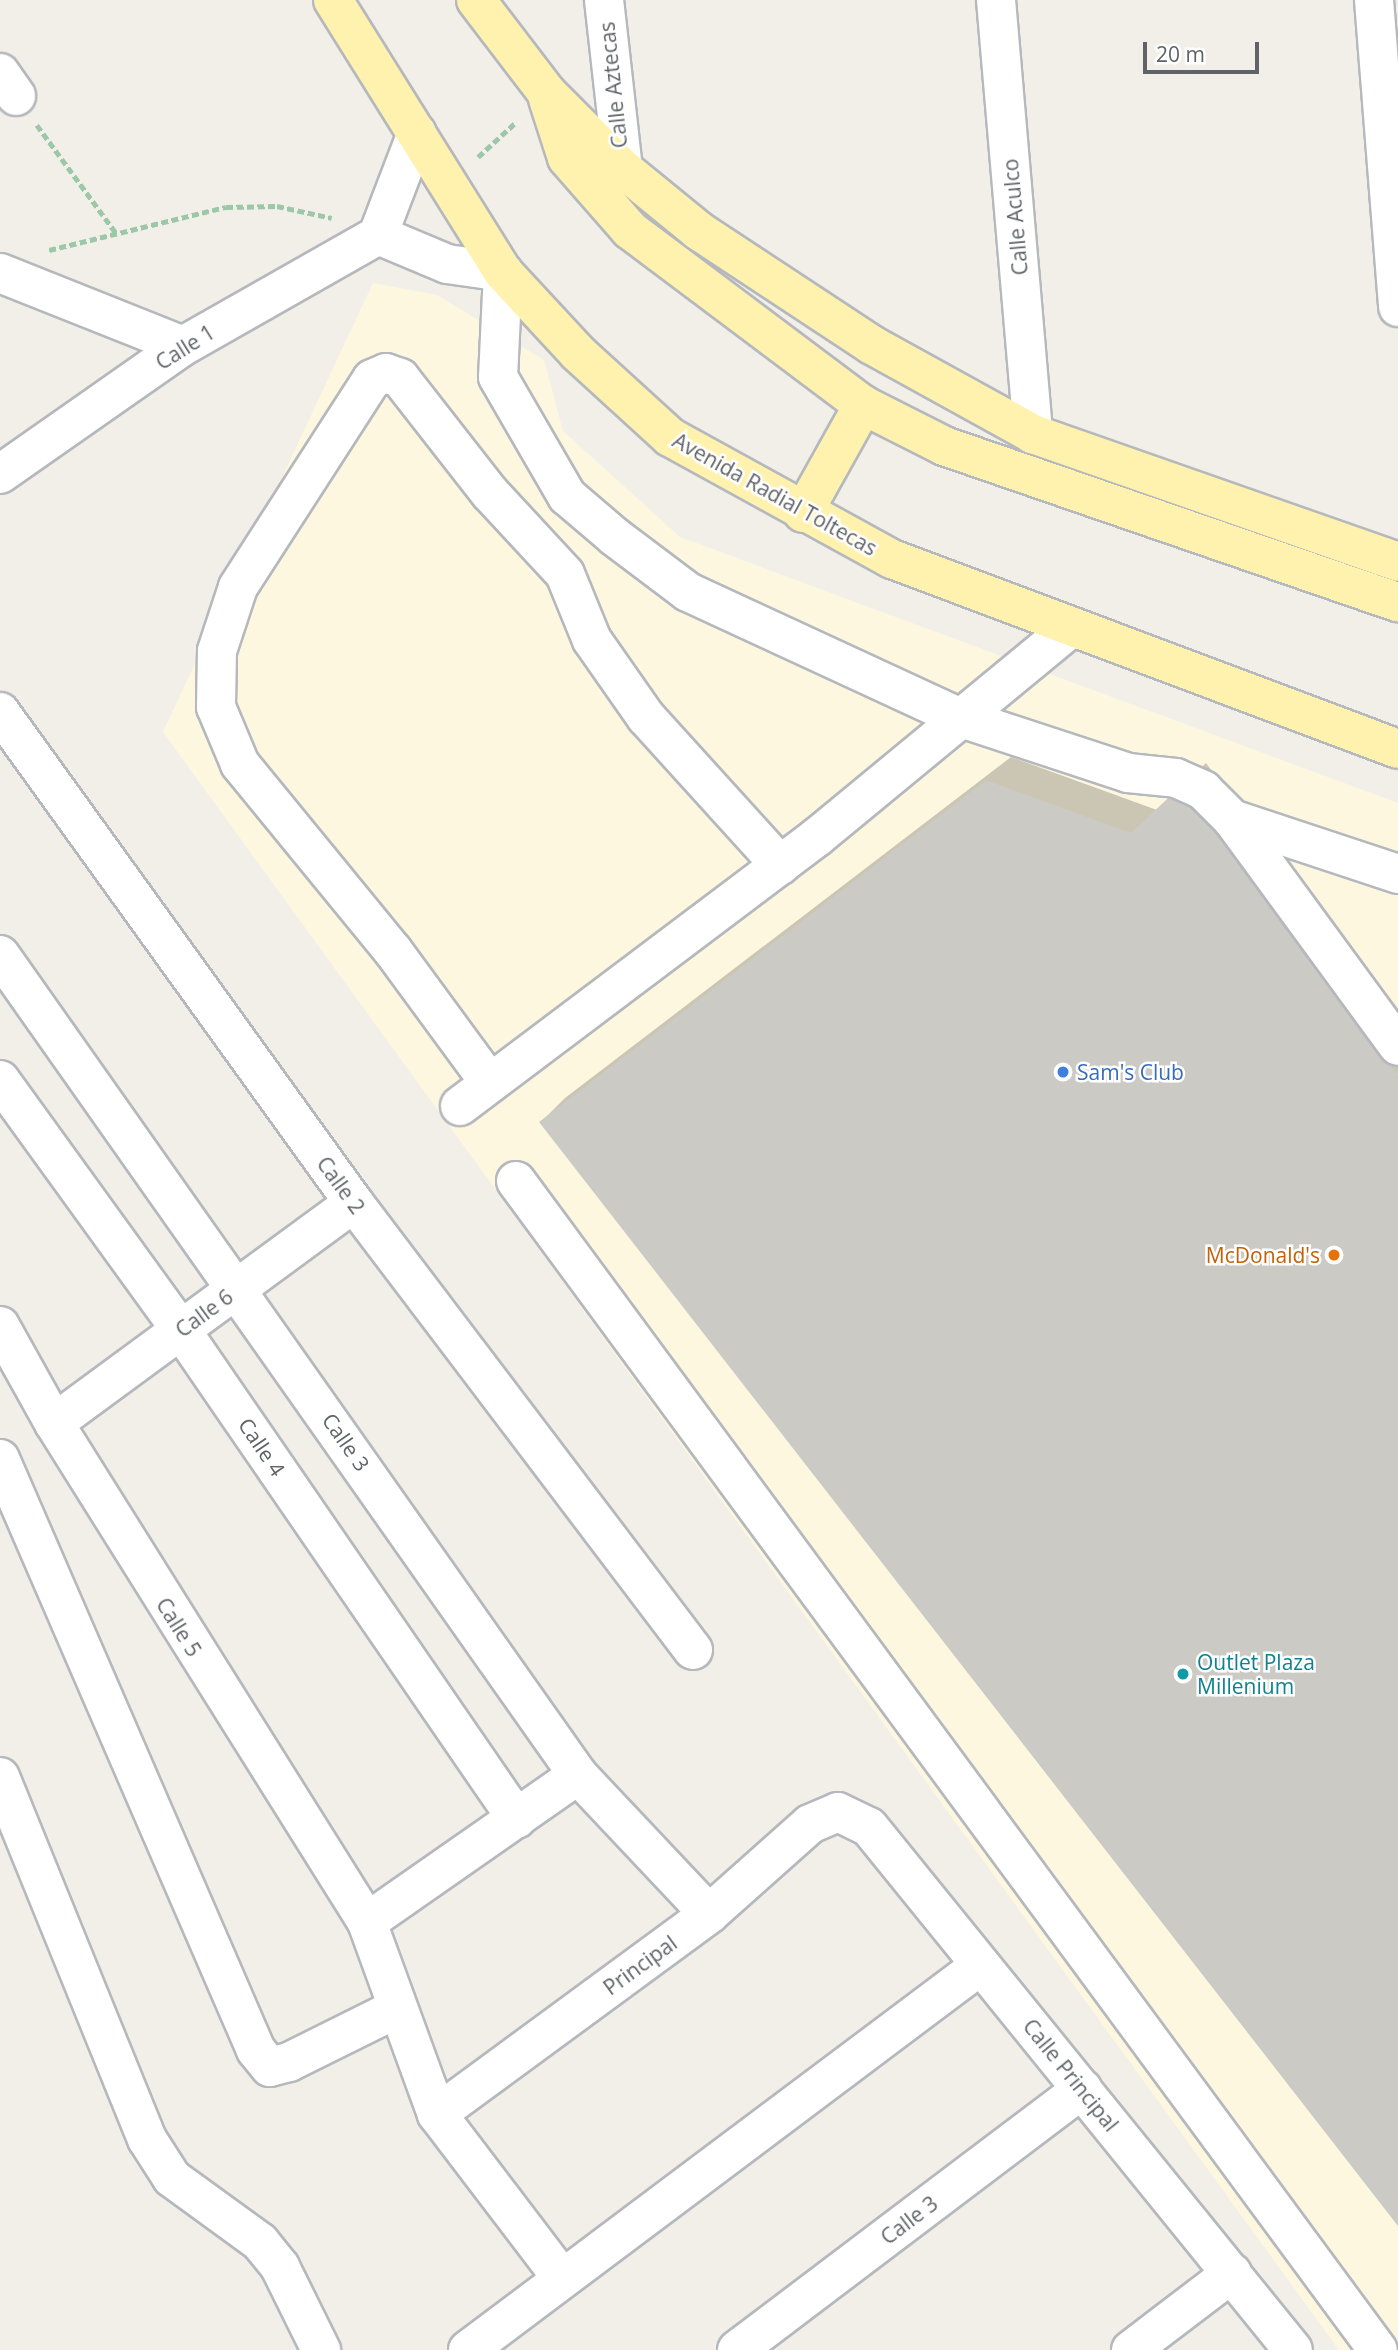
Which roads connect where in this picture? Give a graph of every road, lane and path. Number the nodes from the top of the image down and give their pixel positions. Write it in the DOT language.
graph roads {
  1 [pos="333,0"];
  2 [pos="476,0"];
  3 [pos="604,0"];
  4 [pos="996,0"];
  5 [pos="1374,0"];
  6 [pos="8,85"];
  7 [pos="547,93"];
  8 [pos="417,133"];
  9 [pos="623,169"];
  10 [pos="449,184"];
  11 [pos="116,233"];
  12 [pos="378,235"];
  13 [pos="39,253"];
  14 [pos="503,272"];
  15 [pos="0,273"];
  16 [pos="1398,307"];
  17 [pos="183,346"];
  18 [pos="863,405"];
  19 [pos="1033,434"];
  20 [pos="0,474"];
  21 [pos="567,496"];
  22 [pos="803,513"];
  23 [pos="1398,562"];
  24 [pos="565,574"];
  25 [pos="1398,602"];
  26 [pos="1072,627"];
  27 [pos="0,712"];
  28 [pos="958,717"];
  29 [pos="1398,749"];
  30 [pos="1232,819"];
  31 [pos="779,865"];
  32 [pos="1398,874"];
  33 [pos="0,955"];
  34 [pos="1398,1046"];
  35 [pos="0,1080"];
  36 [pos="490,1083"];
  37 [pos="460,1106"];
  38 [pos="516,1181"];
  39 [pos="354,1203"];
  40 [pos="238,1288"];
  41 [pos="0,1326"];
  42 [pos="181,1330"];
  43 [pos="54,1423"];
  44 [pos="0,1460"];
  45 [pos="692,1650"];
  46 [pos="578,1775"];
  47 [pos="0,1777"];
  48 [pos="838,1812"];
  49 [pos="517,1819"];
  50 [pos="709,1914"];
  51 [pos="367,1922"];
  52 [pos="981,1965"];
  53 [pos="396,2009"];
  54 [pos="1082,2089"];
  55 [pos="437,2114"];
  56 [pos="1232,2273"];
  57 [pos="561,2277"];
  58 [pos="321,2350"];
  59 [pos="468,2350"];
  60 [pos="737,2350"];
  61 [pos="1131,2350"];
  62 [pos="1293,2350"];
  63 [pos="1378,2350"];
  1 -- 8 [label="main road, Avenida Radial Toltecas"];
  2 -- 7 [label="main road"];
  3 -- 9 [label="street, Calle Aztecas"];
  4 -- 19 [label="street, Calle Aculco"];
  5 -- 16 [label="street"];
  6 -- 11 [label="path"];
  7 -- 9 [label="main road"];
  7 -- 10 [label="path"];
  7 -- 18 [label="main road"];
  8 -- 10 [label="main road, Avenida Radial Toltecas"];
  8 -- 12 [label="street"];
  9 -- 19 [label="main road"];
  10 -- 14 [label="main road, Avenida Radial Toltecas"];
  11 -- 12 [label="path"];
  11 -- 13 [label="path"];
  12 -- 14 [label="street"];
  12 -- 17 [label="street, Calle 1"];
  14 -- 21 [label="street"];
  14 -- 22 [label="main road, Avenida Radial Toltecas"];
  15 -- 17 [label="street"];
  17 -- 20 [label="street, Calle 1"];
  18 -- 22 [label="main road"];
  18 -- 25 [label="main road"];
  19 -- 23 [label="main road"];
  21 -- 24 [label="street"];
  21 -- 28 [label="street"];
  22 -- 26 [label="main road, Avenida Radial Toltecas"];
  24 -- 31 [label="street"];
  24 -- 36 [label="street"];
  26 -- 28 [label="street"];
  26 -- 29 [label="main road, Avenida Radial Toltecas"];
  27 -- 39 [label="street, Calle 2"];
  28 -- 30 [label="street"];
  28 -- 31 [label="street"];
  30 -- 32 [label="street"];
  30 -- 34 [label="street"];
  31 -- 36 [label="street"];
  33 -- 40 [label="street, Calle 3"];
  35 -- 42 [label="street, Calle 4"];
  36 -- 37 [label="street"];
  38 -- 63 [label="street"];
  39 -- 40 [label="street, Calle 6"];
  39 -- 45 [label="street, Calle 2"];
  40 -- 42 [label="street, Calle 6"];
  40 -- 46 [label="street, Calle 3"];
  41 -- 43 [label="street, Calle 5"];
  42 -- 43 [label="street, Calle 6"];
  42 -- 49 [label="street, Calle 4"];
  43 -- 51 [label="street, Calle 5"];
  44 -- 53 [label="street"];
  46 -- 49 [label="street"];
  46 -- 50 [label="street, Calle 3"];
  47 -- 58 [label="street"];
  48 -- 50 [label="street, Principal"];
  48 -- 52 [label="street, Calle Principal"];
  49 -- 51 [label="street"];
  50 -- 55 [label="street, Principal"];
  51 -- 53 [label="street, Calle 5"];
  52 -- 54 [label="street, Calle Principal"];
  52 -- 57 [label="street"];
  53 -- 55 [label="street, Calle 5"];
  54 -- 56 [label="street, Calle Principal"];
  54 -- 60 [label="street, Calle 3"];
  55 -- 57 [label="street, Calle 5"];
  56 -- 61 [label="street"];
  56 -- 62 [label="street, Calle Principal"];
  57 -- 59 [label="street"];
}
